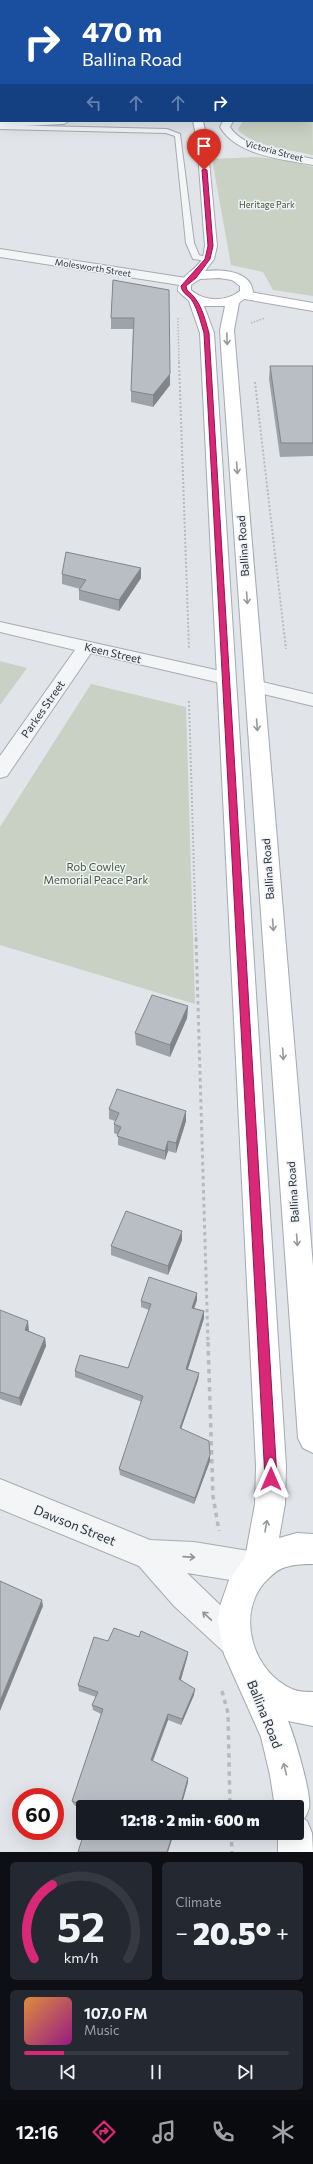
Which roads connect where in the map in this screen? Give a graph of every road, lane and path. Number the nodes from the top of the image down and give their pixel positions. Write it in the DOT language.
graph roads {
  1 [pos="43,122"];
  2 [pos="198,122"];
  3 [pos="227,122"];
  4 [pos="0,124"];
  5 [pos="0,127"];
  6 [pos="313,162"];
  7 [pos="0,253"];
  8 [pos="217,259"];
  9 [pos="236,277"];
  10 [pos="190,288"];
  11 [pos="239,298"];
  12 [pos="313,307"];
  13 [pos="257,321"];
  14 [pos="248,324"];
  15 [pos="255,380"];
  16 [pos="0,627"];
  17 [pos="86,647"];
  18 [pos="286,649"];
  19 [pos="189,651"];
  20 [pos="225,678"];
  21 [pos="254,686"];
  22 [pos="313,700"];
  23 [pos="189,701"];
  24 [pos="0,771"];
  25 [pos="313,1438"];
  26 [pos="0,1494"];
  27 [pos="313,1549"];
  28 [pos="150,1555"];
  29 [pos="215,1561"];
  30 [pos="257,1566"];
  31 [pos="234,1665"];
  32 [pos="313,1709"];
  33 [pos="230,1800"];
  34 [pos="291,1800"];
  35 [pos="231,1840"];
  36 [pos="295,1840"];
  37 [pos="232,1852"];
  38 [pos="296,1852"];
  1 -- 4 [label="street"];
  2 -- 8 [label="main road"];
  3 -- 6 [label="street, Victoria Street"];
  5 -- 8 [label="lane"];
  7 -- 10 [label="street, Molesworth Street"];
  8 -- 9 [label="main road"];
  8 -- 10 [label="main road"];
  9 -- 10 [label="main road"];
  9 -- 11 [label="main road"];
  10 -- 11 [label="main road"];
  10 -- 19 [label="path"];
  10 -- 20 [label="main road"];
  11 -- 12 [label="main road"];
  11 -- 21 [label="main road, Ballina Road, one-way"];
  13 -- 14 [label="path"];
  15 -- 18 [label="path"];
  16 -- 17 [label="street, Keen Street"];
  17 -- 20 [label="street, Keen Street"];
  17 -- 24 [label="street, Parkes Street"];
  30 -- 20 [label="main road, one-way"];
  21 -- 22 [label="street"];
  21 -- 25 [label="main road, Ballina Road, one-way"];
  23 -- 29 [label="path"];
  26 -- 28 [label="street, Dawson Street"];
  27 -- 30 [label="main road"];
  28 -- 29 [label="street, Dawson Street, one-way"];
  31 -- 28 [label="street, Dawson Street, one-way"];
  29 -- 30 [label="street, Dawson Street"];
  30 -- 31 [label="main road"];
  31 -- 32 [label="main road"];
  31 -- 33 [label="path"];
  34 -- 31 [label="main road, Ballina Road, one-way"];
  35 -- 37 [label="path"];
  36 -- 38 [label="main road"];
}
